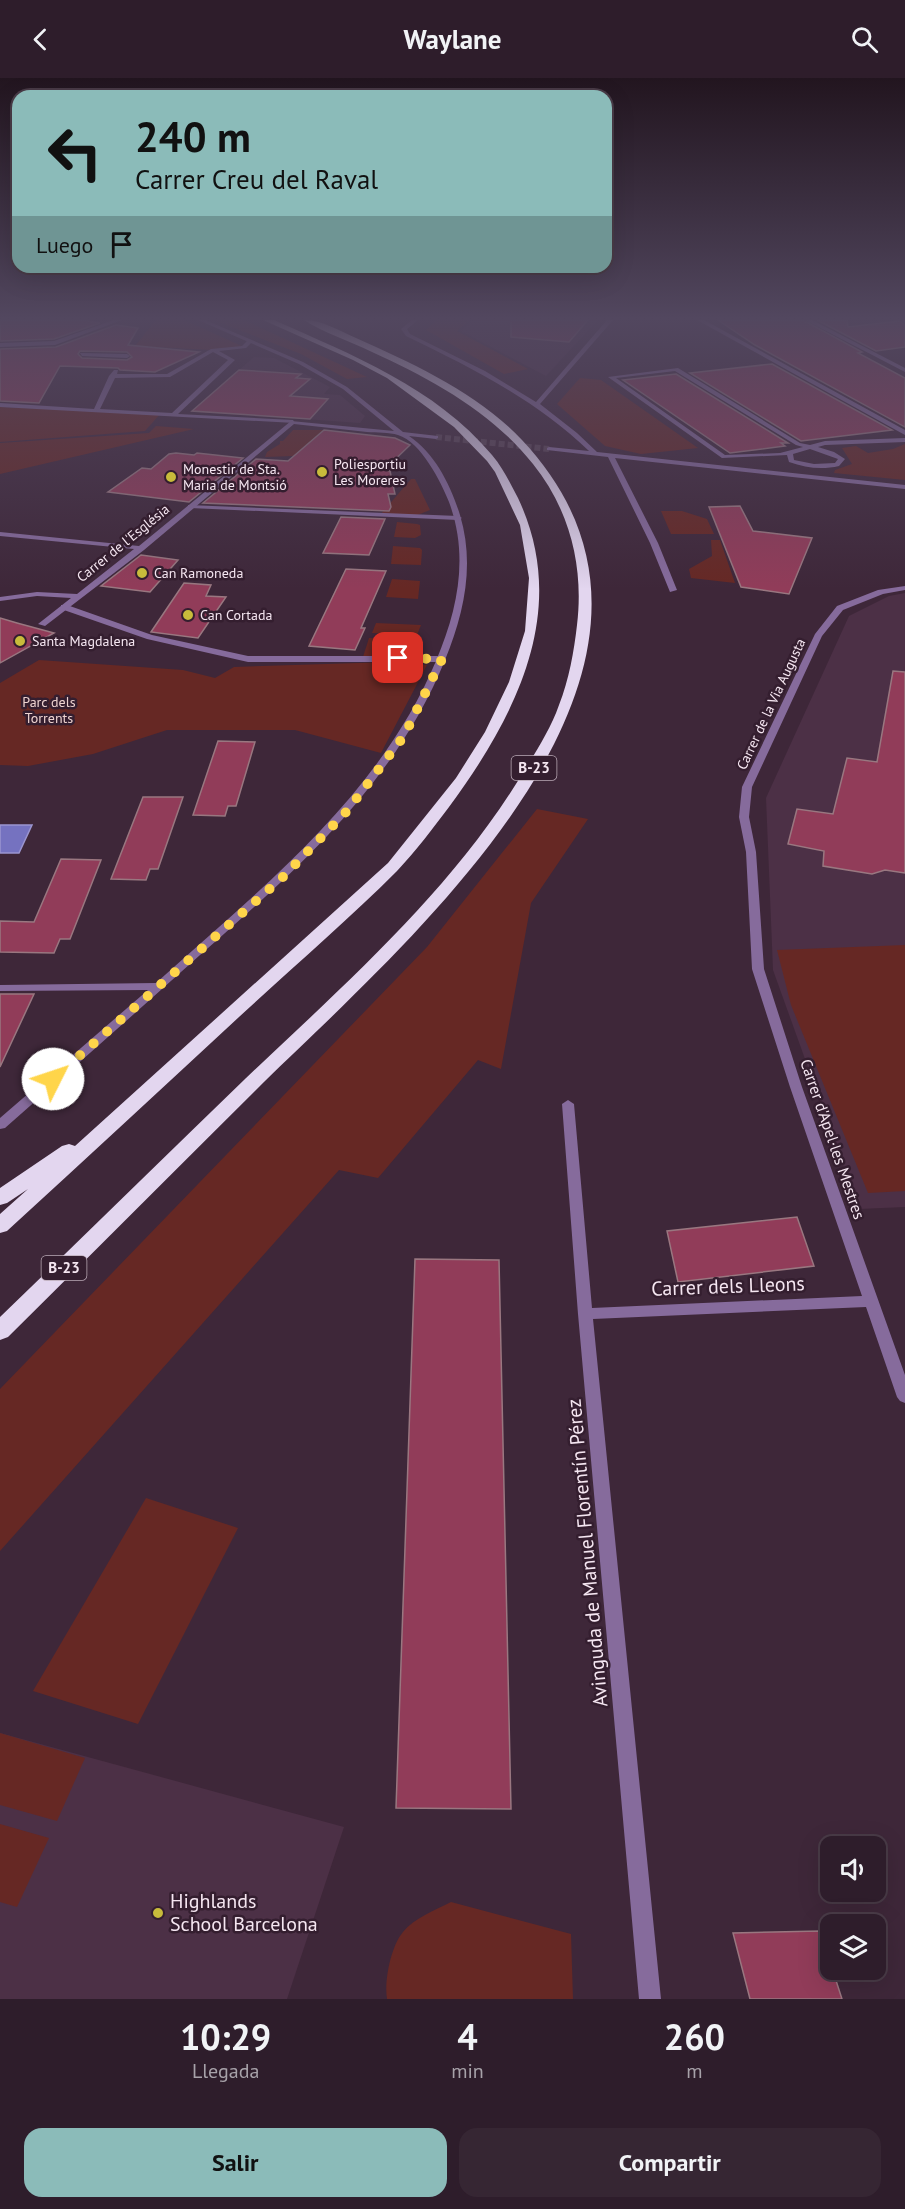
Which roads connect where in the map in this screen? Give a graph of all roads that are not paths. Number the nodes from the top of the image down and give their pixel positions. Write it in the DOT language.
graph roads {
  1 [pos="110,410"];
  2 [pos="179,410"];
  3 [pos="372,410"];
  4 [pos="437,410"];
  5 [pos="480,410"];
  6 [pos="544,410"];
  7 [pos="657,410"];
  8 [pos="743,410"];
  9 [pos="861,410"];
  10 [pos="175,413"];
  11 [pos="293,422"];
  12 [pos="402,434"];
  13 [pos="905,434"];
  14 [pos="436,437"];
  15 [pos="905,440"];
  16 [pos="811,448"];
  17 [pos="549,449"];
  18 [pos="790,453"];
  19 [pos="595,454"];
  20 [pos="611,456"];
  21 [pos="905,487"];
  22 [pos="190,507"];
  23 [pos="458,518"];
  24 [pos="0,534"];
  25 [pos="141,548"];
  26 [pos="905,588"];
  27 [pos="673,590"];
  28 [pos="78,596"];
  29 [pos="0,599"];
  30 [pos="64,607"];
  31 [pos="42,624"];
  32 [pos="442,659"];
  33 [pos="753,886"];
  34 [pos="159,986"];
  35 [pos="0,988"];
  36 [pos="568,1104"];
  37 [pos="127,1110"];
  38 [pos="0,1125"];
  39 [pos="0,1198"];
  40 [pos="0,1226"];
  41 [pos="872,1301"];
  42 [pos="585,1314"];
  43 [pos="0,1331"];
  44 [pos="905,1397"];
  45 [pos="650,1999"];
  1 -- 10 [label="street"];
  2 -- 10 [label="street"];
  3 -- 12 [label="street"];
  4 -- 37 [label="highway"];
  5 -- 43 [label="highway, B-23"];
  6 -- 19 [label="street"];
  7 -- 18 [label="street"];
  8 -- 16 [label="street"];
  9 -- 13 [label="street"];
  10 -- 11 [label="street"];
  11 -- 12 [label="street"];
  11 -- 22 [label="street, Carrer de l'Església"];
  12 -- 14 [label="street"];
  12 -- 23 [label="street"];
  15 -- 16 [label="street"];
  16 -- 18 [label="street"];
  16 -- 18 [label="street"];
  17 -- 19 [label="street"];
  19 -- 20 [label="street"];
  20 -- 21 [label="street"];
  20 -- 27 [label="street"];
  22 -- 23 [label="street"];
  22 -- 25 [label="street, Carrer de l'Església"];
  23 -- 32 [label="street"];
  24 -- 25 [label="street"];
  25 -- 28 [label="street, Carrer de l'Església"];
  26 -- 33 [label="street, Carrer de la Via Augusta"];
  28 -- 29 [label="street"];
  28 -- 30 [label="street, Carrer de l'Església"];
  30 -- 31 [label="street, Carrer de l'Església"];
  30 -- 32 [label="street"];
  32 -- 34 [label="street"];
  33 -- 41 [label="street, Carrer d'Apel·les Mestres"];
  34 -- 35 [label="street"];
  34 -- 38 [label="street"];
  36 -- 42 [label="street, Avinguda de Manuel Florentín Pérez"];
  37 -- 39 [label="highway"];
  37 -- 40 [label="highway"];
  41 -- 42 [label="street, Carrer dels Lleons"];
  41 -- 44 [label="street, Carrer d'Apel·les Mestres"];
  42 -- 45 [label="street, Avinguda de Manuel Florentín Pérez"];
}
